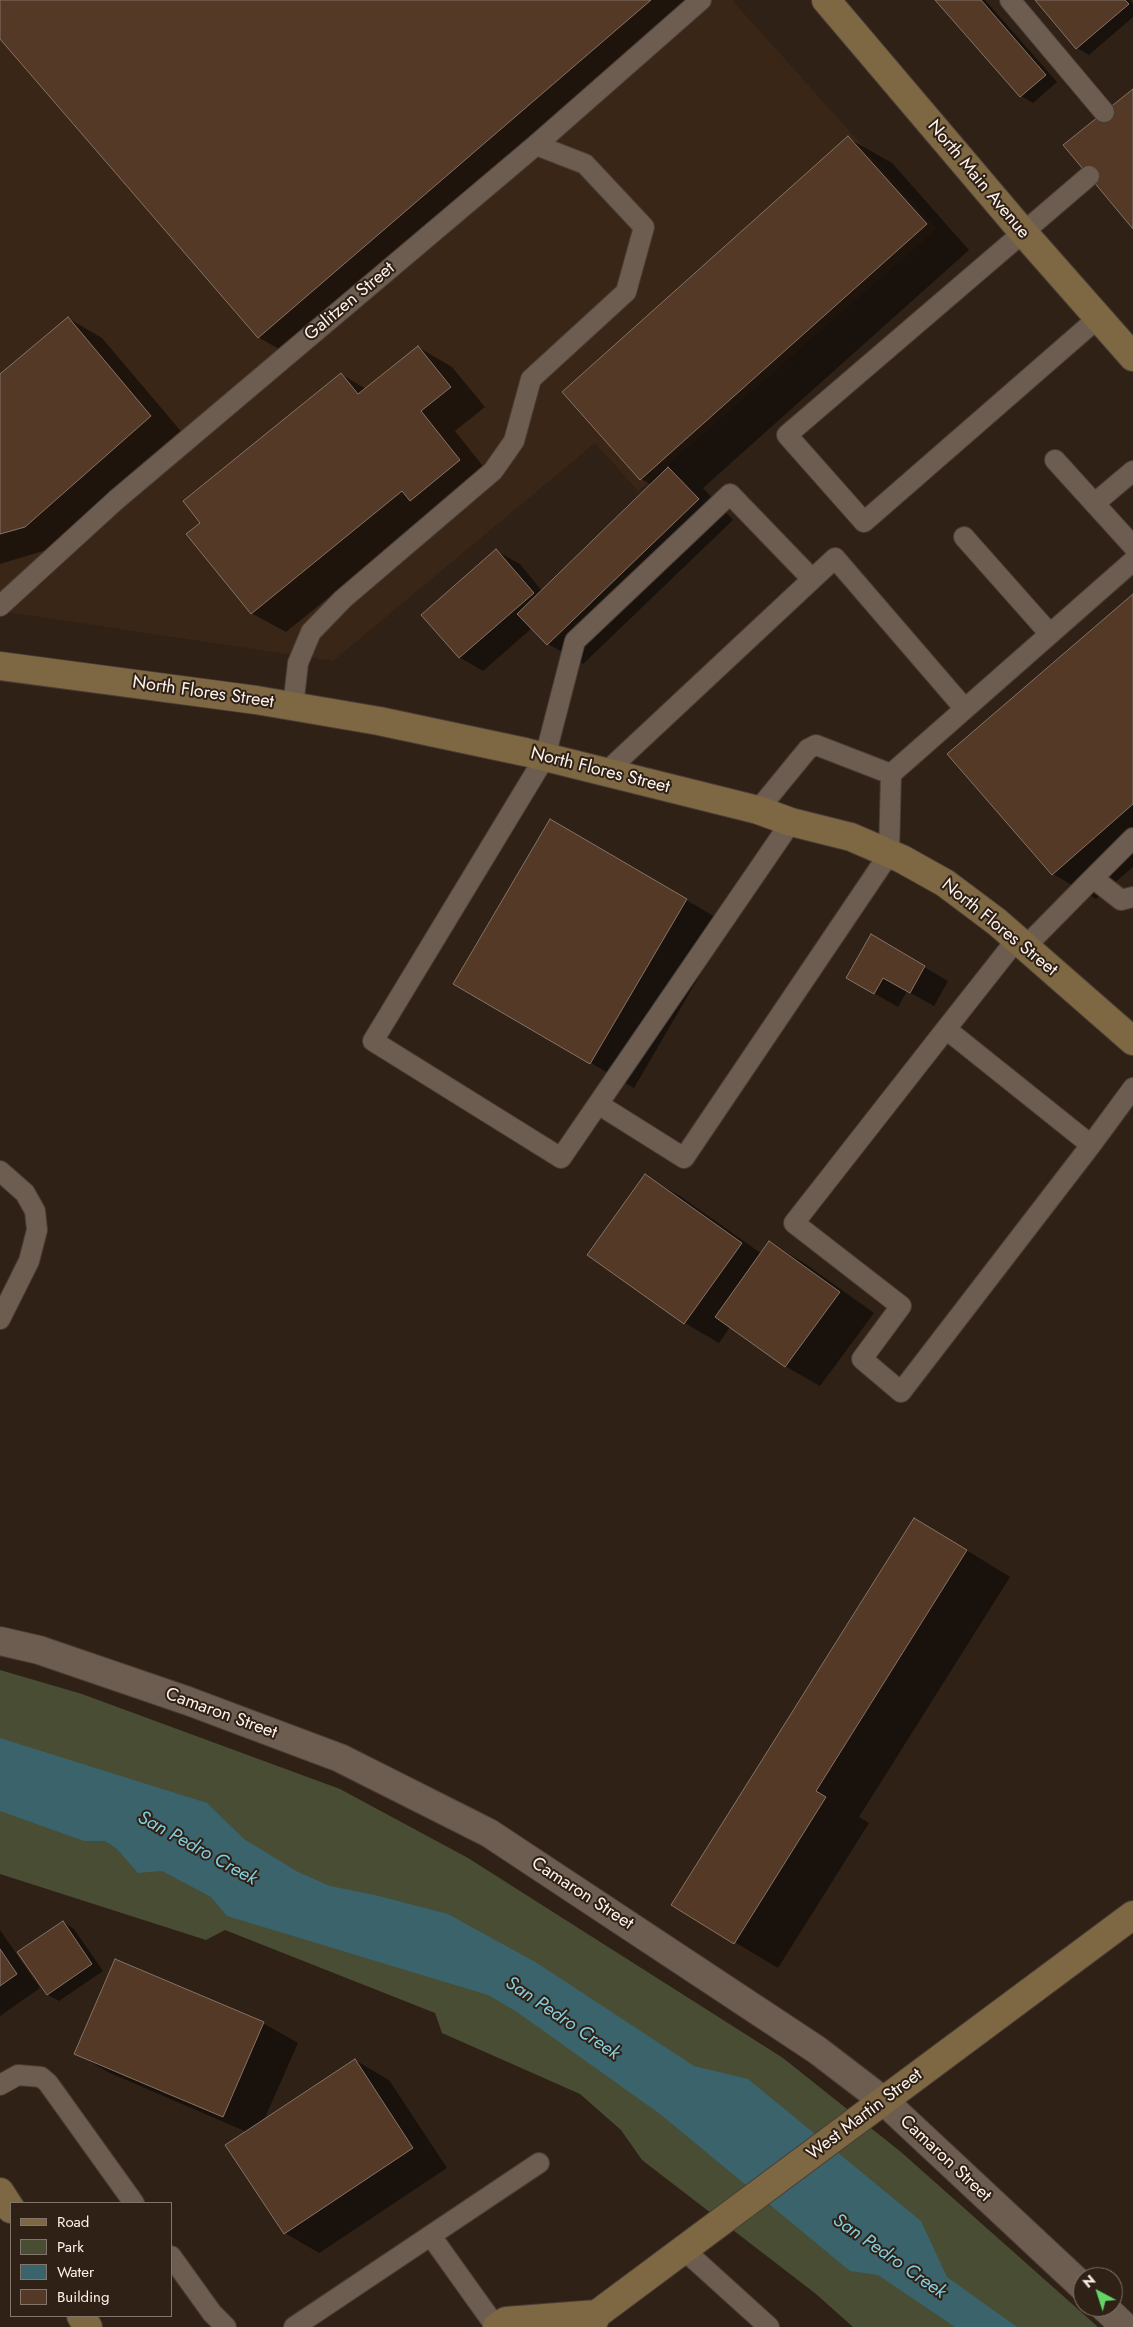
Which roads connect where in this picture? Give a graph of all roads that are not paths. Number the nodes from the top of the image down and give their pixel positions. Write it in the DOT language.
graph roads {
  1 [pos="701,0"];
  2 [pos="826,0"];
  3 [pos="1010,0"];
  4 [pos="1104,112"];
  5 [pos="536,145"];
  6 [pos="1089,176"];
  7 [pos="1022,231"];
  8 [pos="1098,318"];
  9 [pos="1133,357"];
  10 [pos="1055,460"];
  11 [pos="1133,471"];
  12 [pos="1095,502"];
  13 [pos="964,537"];
  14 [pos="1133,546"];
  15 [pos="1133,561"];
  16 [pos="812,579"];
  17 [pos="0,606"];
  18 [pos="1050,634"];
  19 [pos="0,666"];
  20 [pos="293,706"];
  21 [pos="965,709"];
  22 [pos="545,757"];
  23 [pos="605,773"];
  24 [pos="890,774"];
  25 [pos="758,810"];
  26 [pos="791,822"];
  27 [pos="1133,838"];
  28 [pos="889,854"];
  29 [pos="1093,878"];
  30 [pos="1133,897"];
  31 [pos="1021,943"];
  32 [pos="946,1029"];
  33 [pos="1133,1041"];
  34 [pos="1133,1088"];
  35 [pos="598,1104"];
  36 [pos="1091,1145"];
  37 [pos="0,1171"];
  38 [pos="0,1319"];
  39 [pos="0,1640"];
  40 [pos="1133,1915"];
  41 [pos="0,2085"];
  42 [pos="885,2102"];
  43 [pos="539,2163"];
  44 [pos="0,2192"];
  45 [pos="133,2202"];
  46 [pos="10,2207"];
  47 [pos="431,2236"];
  48 [pos="683,2249"];
  49 [pos="172,2257"];
  50 [pos="1073,2279"];
  51 [pos="1114,2317"];
  52 [pos="598,2323"];
  53 [pos="226,2327"];
  54 [pos="294,2327"];
  55 [pos="496,2327"];
  56 [pos="769,2327"];
  57 [pos="1125,2327"];
  1 -- 5 [label="lane, Galitzen Street"];
  2 -- 7 [label="main road, North Main Avenue"];
  3 -- 4 [label="lane"];
  5 -- 17 [label="lane, Galitzen Street"];
  5 -- 20 [label="lane"];
  6 -- 7 [label="lane"];
  7 -- 8 [label="main road, North Main Avenue"];
  7 -- 8 [label="lane"];
  8 -- 9 [label="main road, North Main Avenue"];
  10 -- 12 [label="lane"];
  11 -- 12 [label="lane"];
  12 -- 14 [label="lane"];
  13 -- 18 [label="lane"];
  15 -- 18 [label="lane"];
  16 -- 21 [label="lane"];
  16 -- 22 [label="lane"];
  16 -- 23 [label="lane"];
  18 -- 21 [label="lane"];
  19 -- 20 [label="main road, North Flores Street"];
  20 -- 22 [label="main road, North Flores Street"];
  21 -- 24 [label="lane"];
  22 -- 23 [label="main road, North Flores Street"];
  22 -- 35 [label="lane"];
  23 -- 25 [label="main road, North Flores Street"];
  24 -- 25 [label="lane"];
  24 -- 28 [label="lane"];
  25 -- 26 [label="main road, North Flores Street"];
  26 -- 28 [label="main road, North Flores Street"];
  26 -- 35 [label="lane"];
  27 -- 29 [label="lane"];
  28 -- 31 [label="main road, North Flores Street"];
  28 -- 35 [label="lane"];
  29 -- 30 [label="lane"];
  29 -- 31 [label="lane"];
  31 -- 32 [label="lane"];
  31 -- 33 [label="main road, North Flores Street"];
  32 -- 36 [label="lane"];
  32 -- 36 [label="lane"];
  34 -- 36 [label="lane"];
  37 -- 38 [label="lane"];
  39 -- 42 [label="street, Camaron Street"];
  40 -- 42 [label="main road, West Martin Street"];
  41 -- 45 [label="lane"];
  42 -- 48 [label="main road, West Martin Street"];
  42 -- 50 [label="street, Camaron Street"];
  43 -- 47 [label="lane"];
  44 -- 46 [label="main road"];
  47 -- 54 [label="lane"];
  47 -- 55 [label="lane"];
  48 -- 52 [label="main road, West Martin Street"];
  48 -- 56 [label="lane"];
  49 -- 53 [label="lane"];
  51 -- 57 [label="street"];
  52 -- 55 [label="main road, West Martin Street"];
}
